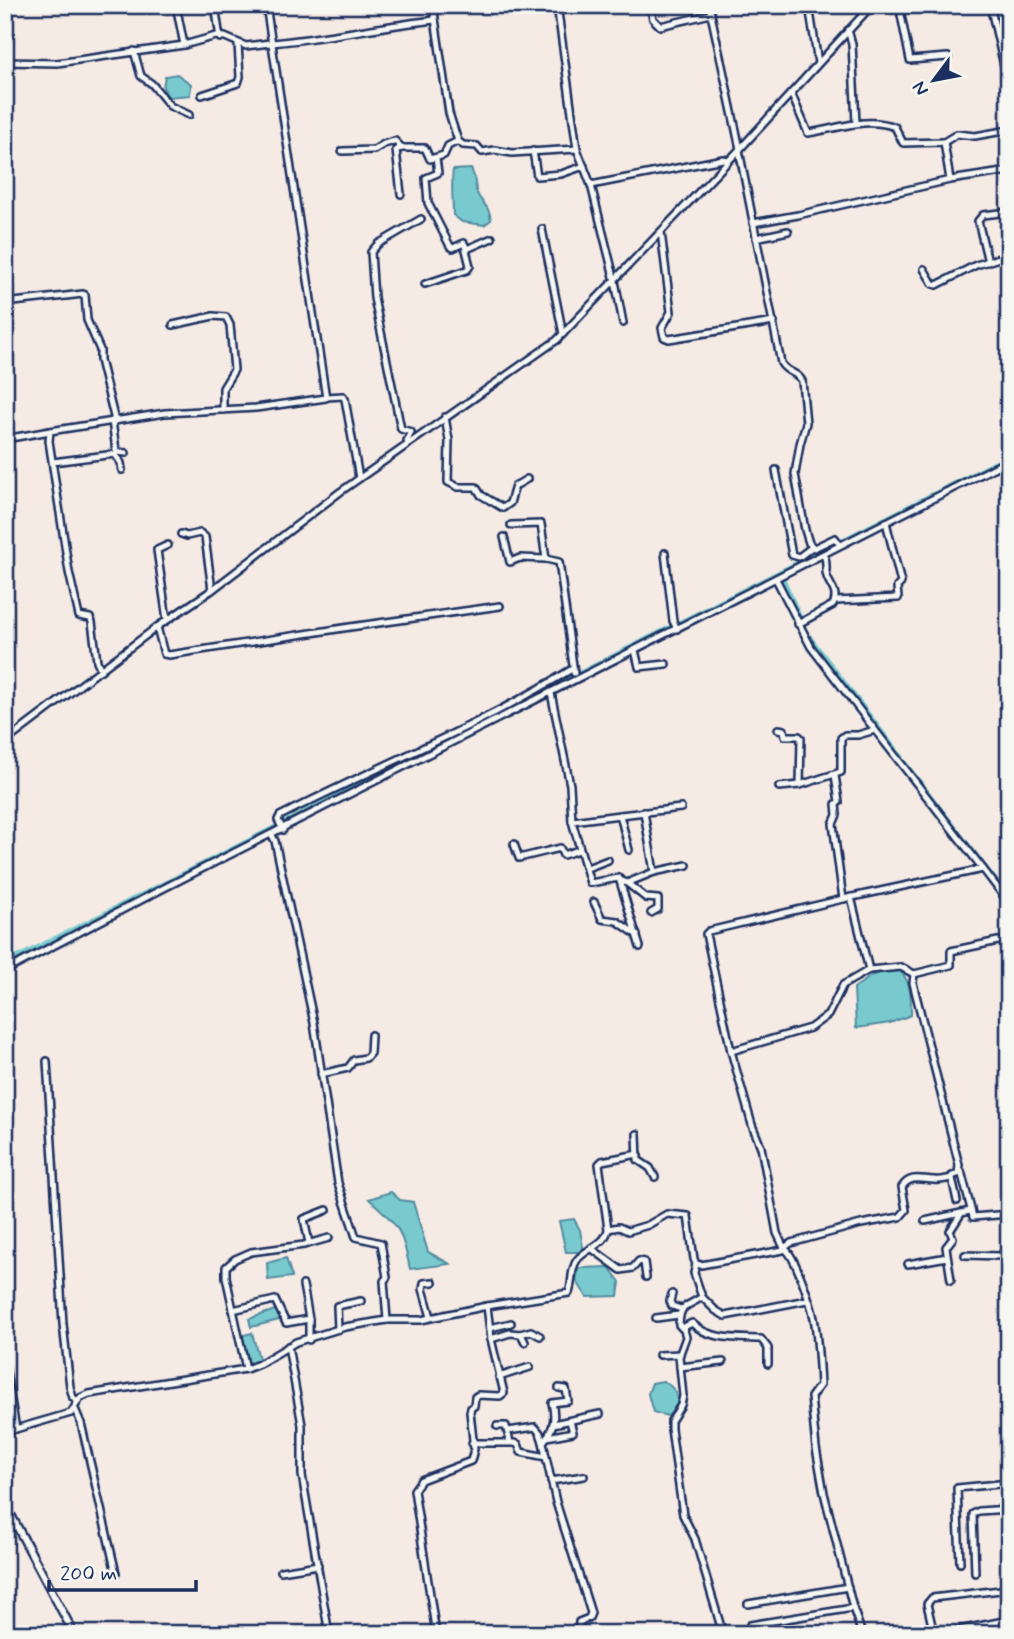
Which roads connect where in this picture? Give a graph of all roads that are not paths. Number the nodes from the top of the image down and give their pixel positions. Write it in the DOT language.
graph roads {
  1 [pos="176,5"];
  2 [pos="215,5"];
  3 [pos="265,5"];
  4 [pos="433,5"];
  5 [pos="556,5"];
  6 [pos="650,5"];
  7 [pos="709,5"];
  8 [pos="809,5"];
  9 [pos="872,5"];
  10 [pos="899,5"];
  11 [pos="990,5"];
  12 [pos="711,14"];
  13 [pos="435,20"];
  14 [pos="848,30"];
  15 [pos="220,38"];
  16 [pos="271,43"];
  17 [pos="238,44"];
  18 [pos="184,45"];
  19 [pos="134,51"];
  20 [pos="948,57"];
  21 [pos="5,62"];
  22 [pos="818,63"];
  23 [pos="1009,87"];
  24 [pos="791,93"];
  25 [pos="202,94"];
  26 [pos="188,115"];
  27 [pos="856,123"];
  28 [pos="1009,130"];
  29 [pos="458,141"];
  30 [pos="944,142"];
  31 [pos="401,148"];
  32 [pos="578,149"];
  33 [pos="740,149"];
  34 [pos="342,151"];
  35 [pos="533,151"];
  36 [pos="436,158"];
  37 [pos="729,160"];
  38 [pos="583,166"];
  39 [pos="1009,171"];
  40 [pos="950,180"];
  41 [pos="591,185"];
  42 [pos="401,194"];
  43 [pos="1009,212"];
  44 [pos="421,219"];
  45 [pos="753,223"];
  46 [pos="542,229"];
  47 [pos="788,230"];
  48 [pos="661,232"];
  49 [pos="492,238"];
  50 [pos="756,239"];
  51 [pos="464,243"];
  52 [pos="1009,255"];
  53 [pos="988,262"];
  54 [pos="924,269"];
  55 [pos="615,281"];
  56 [pos="425,284"];
  57 [pos="5,303"];
  58 [pos="774,322"];
  59 [pos="623,323"];
  60 [pos="173,325"];
  61 [pos="563,334"];
  62 [pos="326,397"];
  63 [pos="223,410"];
  64 [pos="445,417"];
  65 [pos="113,421"];
  66 [pos="50,431"];
  67 [pos="5,439"];
  68 [pos="406,444"];
  69 [pos="126,453"];
  70 [pos="1009,460"];
  71 [pos="53,463"];
  72 [pos="122,470"];
  73 [pos="776,470"];
  74 [pos="359,478"];
  75 [pos="527,479"];
  76 [pos="886,522"];
  77 [pos="511,525"];
  78 [pos="181,534"];
  79 [pos="504,537"];
  80 [pos="838,542"];
  81 [pos="168,545"];
  82 [pos="812,547"];
  83 [pos="665,552"];
  84 [pos="824,554"];
  85 [pos="546,559"];
  86 [pos="780,577"];
  87 [pos="212,590"];
  88 [pos="836,601"];
  89 [pos="500,606"];
  90 [pos="167,620"];
  91 [pos="802,623"];
  92 [pos="676,625"];
  93 [pos="157,627"];
  94 [pos="635,650"];
  95 [pos="666,664"];
  96 [pos="101,670"];
  97 [pos="572,670"];
  98 [pos="576,678"];
  99 [pos="551,692"];
  100 [pos="778,729"];
  101 [pos="875,730"];
  102 [pos="5,742"];
  103 [pos="835,775"];
  104 [pos="800,785"];
  105 [pos="779,787"];
  106 [pos="681,808"];
  107 [pos="643,813"];
  108 [pos="620,816"];
  109 [pos="572,821"];
  110 [pos="281,825"];
  111 [pos="272,835"];
  112 [pos="514,844"];
  113 [pos="579,850"];
  114 [pos="629,850"];
  115 [pos="608,860"];
  116 [pos="687,865"];
  117 [pos="586,868"];
  118 [pos="983,869"];
  119 [pos="654,872"];
  120 [pos="624,881"];
  121 [pos="851,897"];
  122 [pos="843,898"];
  123 [pos="594,902"];
  124 [pos="1009,903"];
  125 [pos="650,913"];
  126 [pos="637,935"];
  127 [pos="1009,943"];
  128 [pos="640,947"];
  129 [pos="869,970"];
  130 [pos="5,971"];
  131 [pos="914,974"];
  132 [pos="371,1035"];
  133 [pos="731,1051"];
  134 [pos="47,1061"];
  135 [pos="321,1074"];
  136 [pos="637,1134"];
  137 [pos="638,1154"];
  138 [pos="960,1168"];
  139 [pos="655,1177"];
  140 [pos="952,1178"];
  141 [pos="957,1201"];
  142 [pos="327,1210"];
  143 [pos="970,1212"];
  144 [pos="961,1214"];
  145 [pos="1009,1214"];
  146 [pos="925,1221"];
  147 [pos="608,1229"];
  148 [pos="329,1238"];
  149 [pos="309,1243"];
  150 [pos="1009,1247"];
  151 [pos="591,1248"];
  152 [pos="784,1248"];
  153 [pos="965,1255"];
  154 [pos="947,1257"];
  155 [pos="696,1264"];
  156 [pos="908,1264"];
  157 [pos="646,1277"];
  158 [pos="950,1280"];
  159 [pos="433,1282"];
  160 [pos="303,1285"];
  161 [pos="672,1294"];
  162 [pos="702,1297"];
  163 [pos="807,1300"];
  164 [pos="361,1301"];
  165 [pos="486,1306"];
  166 [pos="233,1310"];
  167 [pos="680,1312"];
  168 [pos="431,1317"];
  169 [pos="656,1318"];
  170 [pos="309,1319"];
  171 [pos="387,1320"];
  172 [pos="511,1323"];
  173 [pos="490,1328"];
  174 [pos="338,1329"];
  175 [pos="681,1329"];
  176 [pos="519,1334"];
  177 [pos="540,1336"];
  178 [pos="491,1339"];
  179 [pos="309,1340"];
  180 [pos="524,1342"];
  181 [pos="288,1346"];
  182 [pos="680,1354"];
  183 [pos="659,1355"];
  184 [pos="723,1362"];
  185 [pos="768,1364"];
  186 [pos="5,1365"];
  187 [pos="530,1367"];
  188 [pos="680,1367"];
  189 [pos="246,1369"];
  190 [pos="499,1377"];
  191 [pos="559,1388"];
  192 [pos="78,1401"];
  193 [pos="75,1409"];
  194 [pos="600,1414"];
  195 [pos="570,1421"];
  196 [pos="553,1424"];
  197 [pos="497,1426"];
  198 [pos="16,1429"];
  199 [pos="508,1431"];
  200 [pos="5,1432"];
  201 [pos="545,1439"];
  202 [pos="472,1443"];
  203 [pos="510,1443"];
  204 [pos="546,1457"];
  205 [pos="583,1476"];
  206 [pos="551,1481"];
  207 [pos="1009,1483"];
  208 [pos="5,1504"];
  209 [pos="1009,1509"];
  210 [pos="960,1563"];
  211 [pos="318,1565"];
  212 [pos="281,1571"];
  213 [pos="116,1573"];
  214 [pos="975,1573"];
  215 [pos="848,1587"];
  216 [pos="1009,1589"];
  217 [pos="748,1604"];
  218 [pos="853,1608"];
  219 [pos="1009,1620"];
  220 [pos="750,1625"];
  221 [pos="967,1631"];
  222 [pos="862,1633"];
  223 [pos="72,1634"];
  224 [pos="329,1634"];
  225 [pos="436,1634"];
  226 [pos="579,1634"];
  227 [pos="723,1634"];
  228 [pos="847,1634"];
  229 [pos="936,1634"];
  1 -- 18 [label="street"];
  2 -- 15 [label="street"];
  3 -- 16 [label="street"];
  4 -- 13 [label="street"];
  5 -- 32 [label="street"];
  6 -- 12 [label="street"];
  7 -- 12 [label="street"];
  8 -- 22 [label="street"];
  9 -- 14 [label="street"];
  10 -- 20 [label="street"];
  11 -- 23 [label="street"];
  12 -- 33 [label="street"];
  13 -- 16 [label="street"];
  13 -- 29 [label="street"];
  14 -- 22 [label="street"];
  14 -- 27 [label="street"];
  15 -- 17 [label="street"];
  15 -- 18 [label="street"];
  16 -- 17 [label="street"];
  16 -- 62 [label="street"];
  17 -- 25 [label="street"];
  18 -- 19 [label="street"];
  19 -- 21 [label="street"];
  19 -- 26 [label="street"];
  22 -- 24 [label="street"];
  24 -- 27 [label="street"];
  24 -- 33 [label="street"];
  27 -- 30 [label="street"];
  28 -- 30 [label="street"];
  29 -- 35 [label="street"];
  29 -- 36 [label="street"];
  30 -- 40 [label="street"];
  31 -- 34 [label="street"];
  31 -- 36 [label="street"];
  31 -- 42 [label="street"];
  32 -- 35 [label="street"];
  32 -- 38 [label="street"];
  33 -- 37 [label="street"];
  33 -- 45 [label="street"];
  35 -- 38 [label="street"];
  36 -- 51 [label="street"];
  37 -- 41 [label="street"];
  37 -- 48 [label="street"];
  38 -- 41 [label="street"];
  39 -- 40 [label="street"];
  40 -- 45 [label="street"];
  41 -- 55 [label="street"];
  43 -- 53 [label="street"];
  44 -- 68 [label="street"];
  45 -- 50 [label="street"];
  46 -- 61 [label="street"];
  47 -- 50 [label="street"];
  48 -- 55 [label="street"];
  48 -- 58 [label="street"];
  49 -- 51 [label="street"];
  50 -- 58 [label="street"];
  51 -- 56 [label="street"];
  52 -- 53 [label="street"];
  53 -- 54 [label="street"];
  55 -- 59 [label="street"];
  55 -- 61 [label="street"];
  57 -- 65 [label="street"];
  58 -- 82 [label="street"];
  60 -- 63 [label="street"];
  61 -- 64 [label="street"];
  62 -- 63 [label="street"];
  62 -- 74 [label="street"];
  63 -- 65 [label="street"];
  64 -- 68 [label="street"];
  64 -- 75 [label="street"];
  65 -- 66 [label="street"];
  65 -- 69 [label="street"];
  66 -- 67 [label="street"];
  66 -- 71 [label="street"];
  68 -- 74 [label="street"];
  70 -- 76 [label="street"];
  71 -- 72 [label="street"];
  71 -- 96 [label="street"];
  73 -- 82 [label="street"];
  74 -- 87 [label="street"];
  76 -- 80 [label="street"];
  76 -- 88 [label="street"];
  77 -- 85 [label="street"];
  78 -- 87 [label="street"];
  79 -- 85 [label="street"];
  80 -- 82 [label="street"];
  80 -- 84 [label="street"];
  81 -- 90 [label="street"];
  83 -- 92 [label="street"];
  84 -- 86 [label="street"];
  84 -- 88 [label="street"];
  85 -- 97 [label="street"];
  86 -- 91 [label="street"];
  86 -- 92 [label="street"];
  87 -- 90 [label="street"];
  88 -- 91 [label="street"];
  89 -- 93 [label="street"];
  90 -- 93 [label="street"];
  91 -- 101 [label="street"];
  92 -- 94 [label="street"];
  93 -- 96 [label="street"];
  94 -- 95 [label="street"];
  94 -- 98 [label="street"];
  96 -- 102 [label="street"];
  97 -- 98 [label="street"];
  97 -- 110 [label="street"];
  98 -- 99 [label="street"];
  99 -- 109 [label="street"];
  99 -- 110 [label="street"];
  100 -- 104 [label="street"];
  101 -- 103 [label="street"];
  101 -- 118 [label="street"];
  103 -- 104 [label="street"];
  103 -- 122 [label="street"];
  104 -- 105 [label="street"];
  106 -- 107 [label="street"];
  107 -- 108 [label="street"];
  107 -- 119 [label="street"];
  108 -- 109 [label="street"];
  108 -- 114 [label="street"];
  109 -- 113 [label="street"];
  110 -- 111 [label="street"];
  111 -- 130 [label="street"];
  111 -- 135 [label="street"];
  112 -- 113 [label="street"];
  113 -- 117 [label="street"];
  115 -- 117 [label="street"];
  116 -- 119 [label="street"];
  117 -- 120 [label="street"];
  118 -- 121 [label="street"];
  118 -- 124 [label="street"];
  119 -- 120 [label="street"];
  120 -- 125 [label="street"];
  120 -- 126 [label="street"];
  121 -- 122 [label="street"];
  121 -- 129 [label="street"];
  122 -- 133 [label="street"];
  123 -- 126 [label="street"];
  126 -- 128 [label="street"];
  127 -- 131 [label="street"];
  129 -- 131 [label="street"];
  129 -- 133 [label="street"];
  131 -- 138 [label="street"];
  132 -- 135 [label="street"];
  133 -- 152 [label="street"];
  134 -- 192 [label="street"];
  135 -- 171 [label="street"];
  136 -- 137 [label="street"];
  137 -- 139 [label="street"];
  137 -- 147 [label="street"];
  138 -- 140 [label="street"];
  138 -- 143 [label="street"];
  140 -- 141 [label="street"];
  140 -- 152 [label="street"];
  142 -- 149 [label="street"];
  143 -- 144 [label="street"];
  143 -- 145 [label="street"];
  144 -- 146 [label="street"];
  144 -- 154 [label="street"];
  147 -- 151 [label="street"];
  147 -- 155 [label="street"];
  148 -- 149 [label="street"];
  149 -- 166 [label="street"];
  150 -- 153 [label="street"];
  151 -- 157 [label="street"];
  151 -- 165 [label="street"];
  152 -- 155 [label="street"];
  152 -- 163 [label="street"];
  154 -- 156 [label="street"];
  154 -- 158 [label="street"];
  155 -- 162 [label="street"];
  159 -- 168 [label="street"];
  160 -- 170 [label="street"];
  161 -- 167 [label="street"];
  162 -- 163 [label="street"];
  162 -- 167 [label="street"];
  163 -- 215 [label="street"];
  164 -- 174 [label="street"];
  165 -- 168 [label="street"];
  165 -- 173 [label="street"];
  166 -- 170 [label="street"];
  166 -- 189 [label="street"];
  167 -- 169 [label="street"];
  167 -- 175 [label="street"];
  168 -- 171 [label="street"];
  170 -- 179 [label="street"];
  171 -- 174 [label="street"];
  172 -- 173 [label="street"];
  173 -- 178 [label="street"];
  174 -- 179 [label="street"];
  175 -- 182 [label="street"];
  175 -- 185 [label="street"];
  176 -- 177 [label="street"];
  176 -- 178 [label="street"];
  176 -- 180 [label="street"];
  178 -- 190 [label="street"];
  179 -- 181 [label="street"];
  181 -- 189 [label="street"];
  181 -- 211 [label="street"];
  182 -- 183 [label="street"];
  182 -- 188 [label="street"];
  184 -- 188 [label="street"];
  186 -- 198 [label="street"];
  187 -- 190 [label="street"];
  188 -- 227 [label="street"];
  189 -- 192 [label="street"];
  190 -- 202 [label="street"];
  191 -- 196 [label="street"];
  192 -- 193 [label="street"];
  193 -- 198 [label="street"];
  193 -- 213 [label="street"];
  194 -- 195 [label="street"];
  195 -- 196 [label="street"];
  195 -- 201 [label="street"];
  196 -- 201 [label="street"];
  197 -- 199 [label="street"];
  198 -- 200 [label="street"];
  199 -- 201 [label="street"];
  199 -- 203 [label="street"];
  201 -- 204 [label="street"];
  202 -- 203 [label="street"];
  202 -- 225 [label="street"];
  203 -- 204 [label="street"];
  204 -- 206 [label="street"];
  205 -- 206 [label="street"];
  206 -- 226 [label="street"];
  207 -- 210 [label="street"];
  208 -- 223 [label="street"];
  209 -- 214 [label="street"];
  211 -- 212 [label="street"];
  211 -- 224 [label="street"];
  215 -- 217 [label="street"];
  215 -- 218 [label="street"];
  216 -- 229 [label="street"];
  218 -- 220 [label="street"];
  218 -- 222 [label="street"];
  219 -- 221 [label="street"];
  221 -- 229 [label="street"];
  222 -- 228 [label="street"];
}
